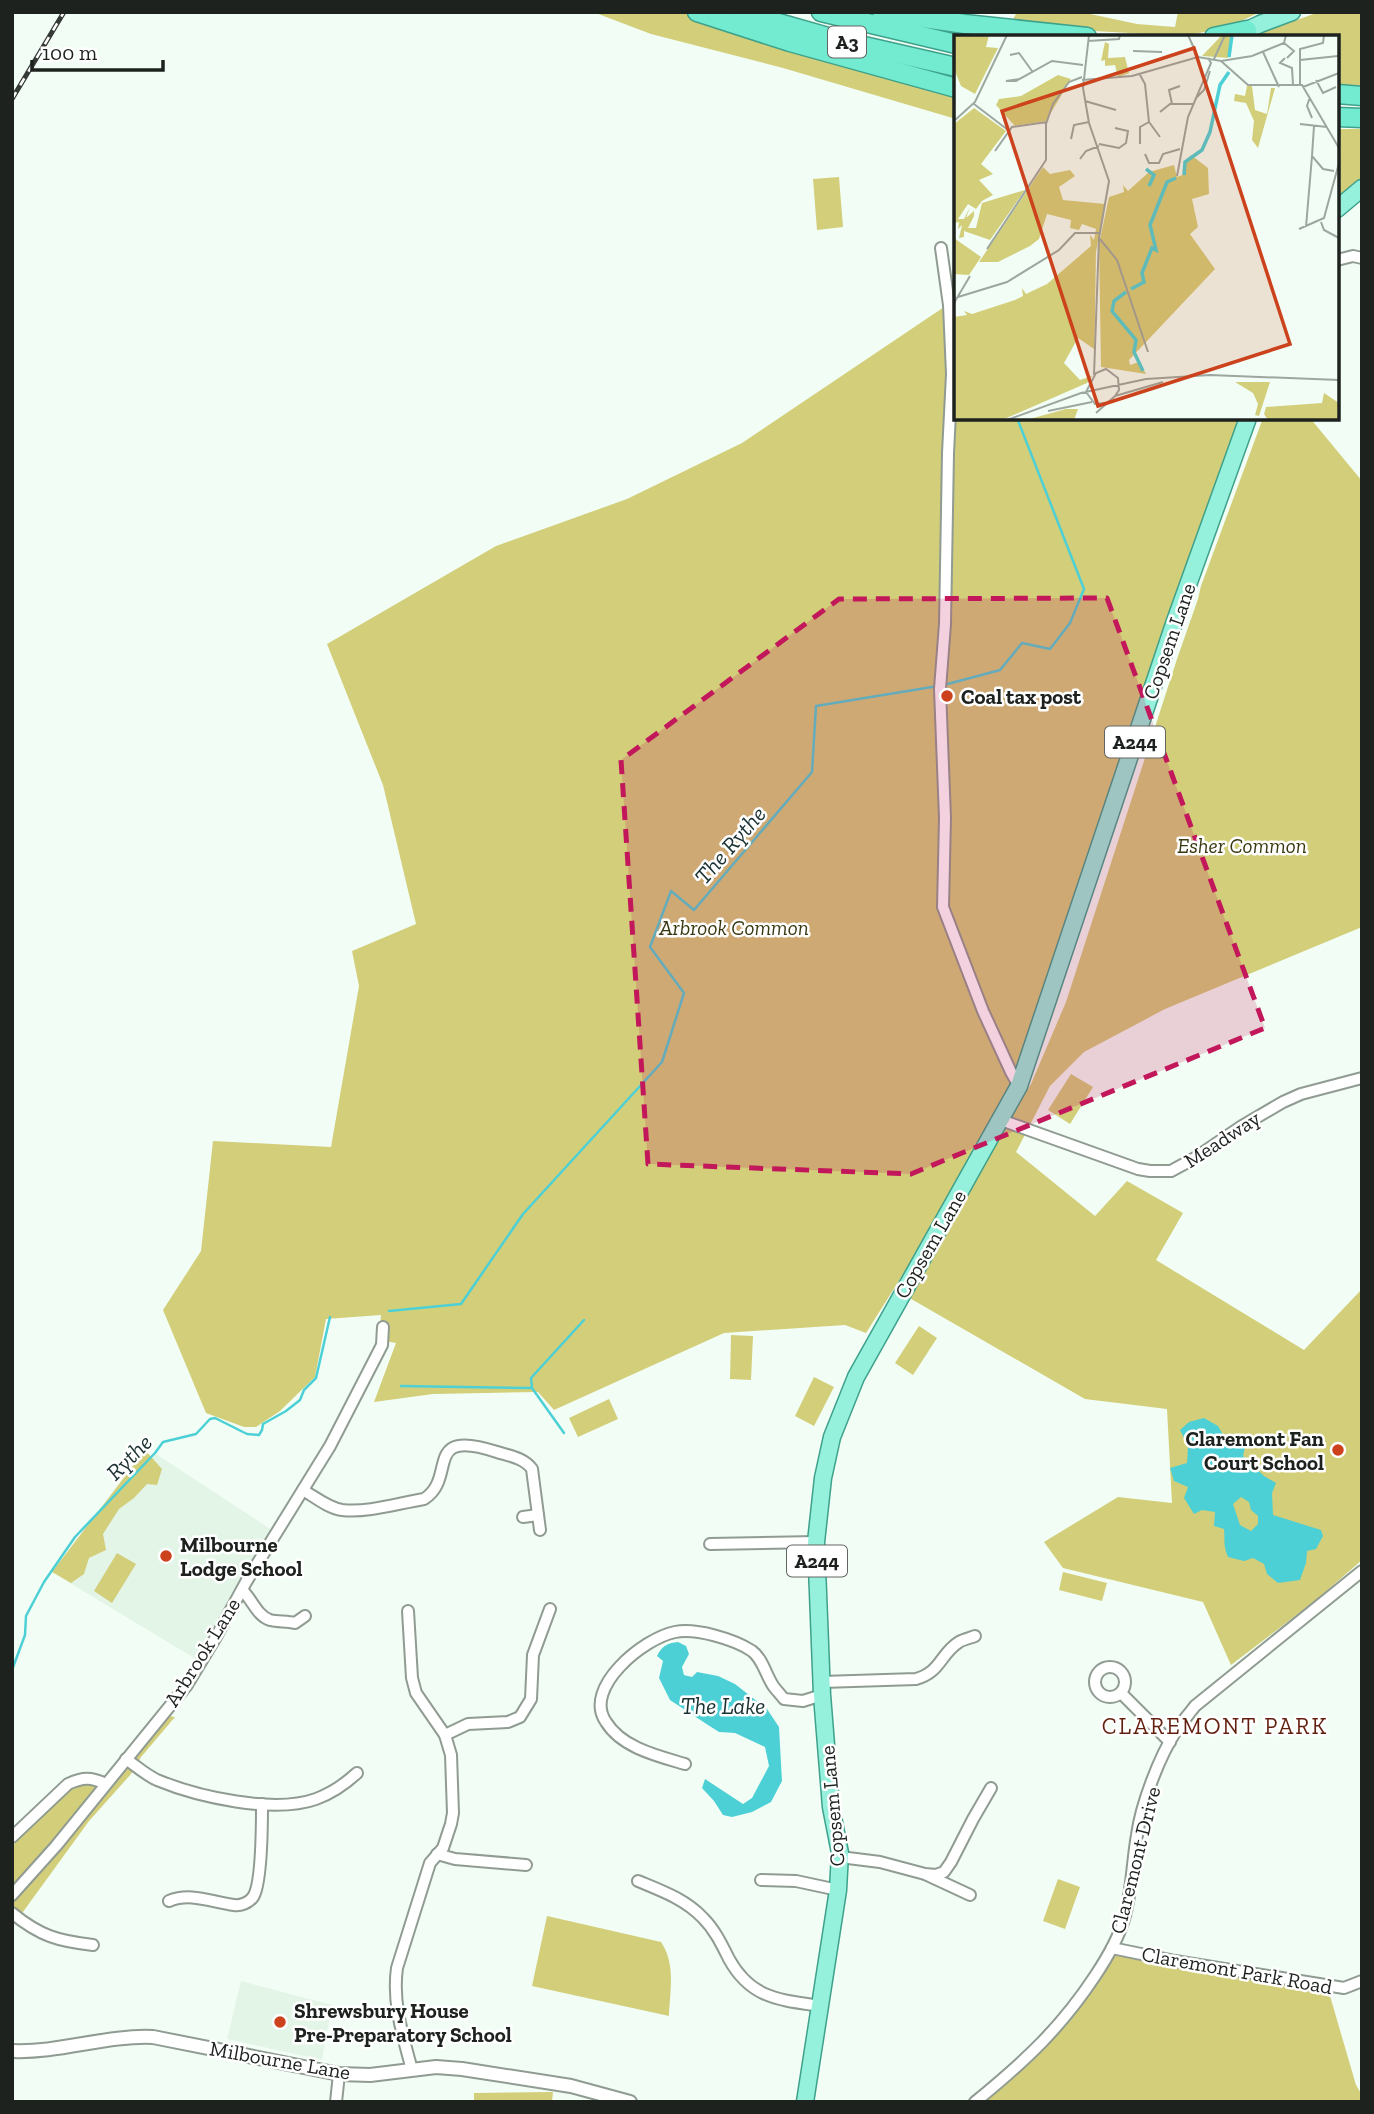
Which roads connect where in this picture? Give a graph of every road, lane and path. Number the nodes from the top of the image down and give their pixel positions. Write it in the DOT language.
graph roads {
  1 [pos="696,12"];
  2 [pos="740,12"];
  3 [pos="821,12"];
  4 [pos="882,12"];
  5 [pos="1292,12"];
  6 [pos="1241,33"];
  7 [pos="1066,35"];
  8 [pos="954,44"];
  9 [pos="954,67"];
  10 [pos="954,87"];
  11 [pos="1339,94"];
  12 [pos="1362,96"];
  13 [pos="1339,117"];
  14 [pos="1362,118"];
  15 [pos="1362,188"];
  16 [pos="1339,207"];
  17 [pos="941,248"];
  18 [pos="1362,258"];
  19 [pos="1339,260"];
  20 [pos="1247,420"];
  21 [pos="1362,1078"];
  22 [pos="1019,1086"];
  23 [pos="1001,1120"];
  24 [pos="383,1327"];
  25 [pos="303,1490"];
  26 [pos="538,1515"];
  27 [pos="523,1517"];
  28 [pos="540,1530"];
  29 [pos="816,1542"];
  30 [pos="710,1544"];
  31 [pos="1362,1571"];
  32 [pos="242,1590"];
  33 [pos="550,1609"];
  34 [pos="408,1611"];
  35 [pos="305,1616"];
  36 [pos="975,1636"];
  37 [pos="822,1689"];
  38 [pos="1121,1693"];
  39 [pos="445,1735"];
  40 [pos="1170,1742"];
  41 [pos="126,1759"];
  42 [pos="685,1764"];
  43 [pos="357,1773"];
  44 [pos="106,1784"];
  45 [pos="992,1788"];
  46 [pos="262,1804"];
  47 [pos="12,1837"];
  48 [pos="438,1854"];
  49 [pos="840,1857"];
  50 [pos="526,1865"];
  51 [pos="925,1874"];
  52 [pos="761,1880"];
  53 [pos="638,1881"];
  54 [pos="838,1890"];
  55 [pos="12,1895"];
  56 [pos="970,1895"];
  57 [pos="169,1901"];
  58 [pos="12,1913"];
  59 [pos="93,1945"];
  60 [pos="1112,1948"];
  61 [pos="1362,1981"];
  62 [pos="821,2006"];
  63 [pos="12,2051"];
  64 [pos="411,2070"];
  65 [pos="340,2074"];
  66 [pos="336,2102"];
  67 [pos="630,2102"];
  68 [pos="804,2102"];
  69 [pos="975,2102"];
  1 -- 10 [label="highway"];
  2 -- 9 [label="highway, A3"];
  3 -- 8 [label="highway, A3"];
  4 -- 7 [label="highway"];
  5 -- 6 [label="main road"];
  11 -- 12 [label="highway"];
  13 -- 14 [label="highway"];
  15 -- 16 [label="main road"];
  17 -- 22 [label="street"];
  18 -- 19 [label="street"];
  20 -- 22 [label="main road, Copsem Lane / A244"];
  21 -- 23 [label="street, Meadway"];
  22 -- 23 [label="main road, Copsem Lane / A244"];
  23 -- 29 [label="main road, Copsem Lane / A244"];
  24 -- 25 [label="street, Arbrook Lane"];
  25 -- 26 [label="street"];
  25 -- 32 [label="street, Arbrook Lane"];
  26 -- 27 [label="street"];
  26 -- 28 [label="street"];
  29 -- 30 [label="street"];
  29 -- 37 [label="main road, Copsem Lane / A244"];
  31 -- 40 [label="street, Claremont Drive"];
  32 -- 35 [label="street"];
  32 -- 41 [label="street, Arbrook Lane"];
  33 -- 39 [label="street"];
  34 -- 39 [label="street"];
  36 -- 37 [label="street"];
  37 -- 42 [label="street"];
  37 -- 49 [label="main road, Copsem Lane / A244"];
  38 -- 40 [label="street"];
  39 -- 48 [label="street"];
  40 -- 60 [label="street, Claremont Drive"];
  41 -- 44 [label="street, Arbrook Lane"];
  41 -- 46 [label="street"];
  43 -- 46 [label="street"];
  44 -- 47 [label="street"];
  44 -- 55 [label="street, Arbrook Lane"];
  45 -- 51 [label="street"];
  46 -- 57 [label="street"];
  48 -- 50 [label="street"];
  48 -- 64 [label="street"];
  49 -- 51 [label="street"];
  49 -- 54 [label="main road, Copsem Lane / A244"];
  51 -- 56 [label="street"];
  52 -- 54 [label="street"];
  53 -- 62 [label="street"];
  54 -- 62 [label="main road, Copsem Lane / A244"];
  58 -- 59 [label="street"];
  60 -- 61 [label="street, Claremont Park Road"];
  60 -- 69 [label="street, Claremont Drive"];
  62 -- 68 [label="main road, Copsem Lane / A244"];
  63 -- 65 [label="street, Milbourne Lane"];
  64 -- 65 [label="street, Milbourne Lane"];
  64 -- 67 [label="street, Milbourne Lane"];
  65 -- 66 [label="street"];
}
